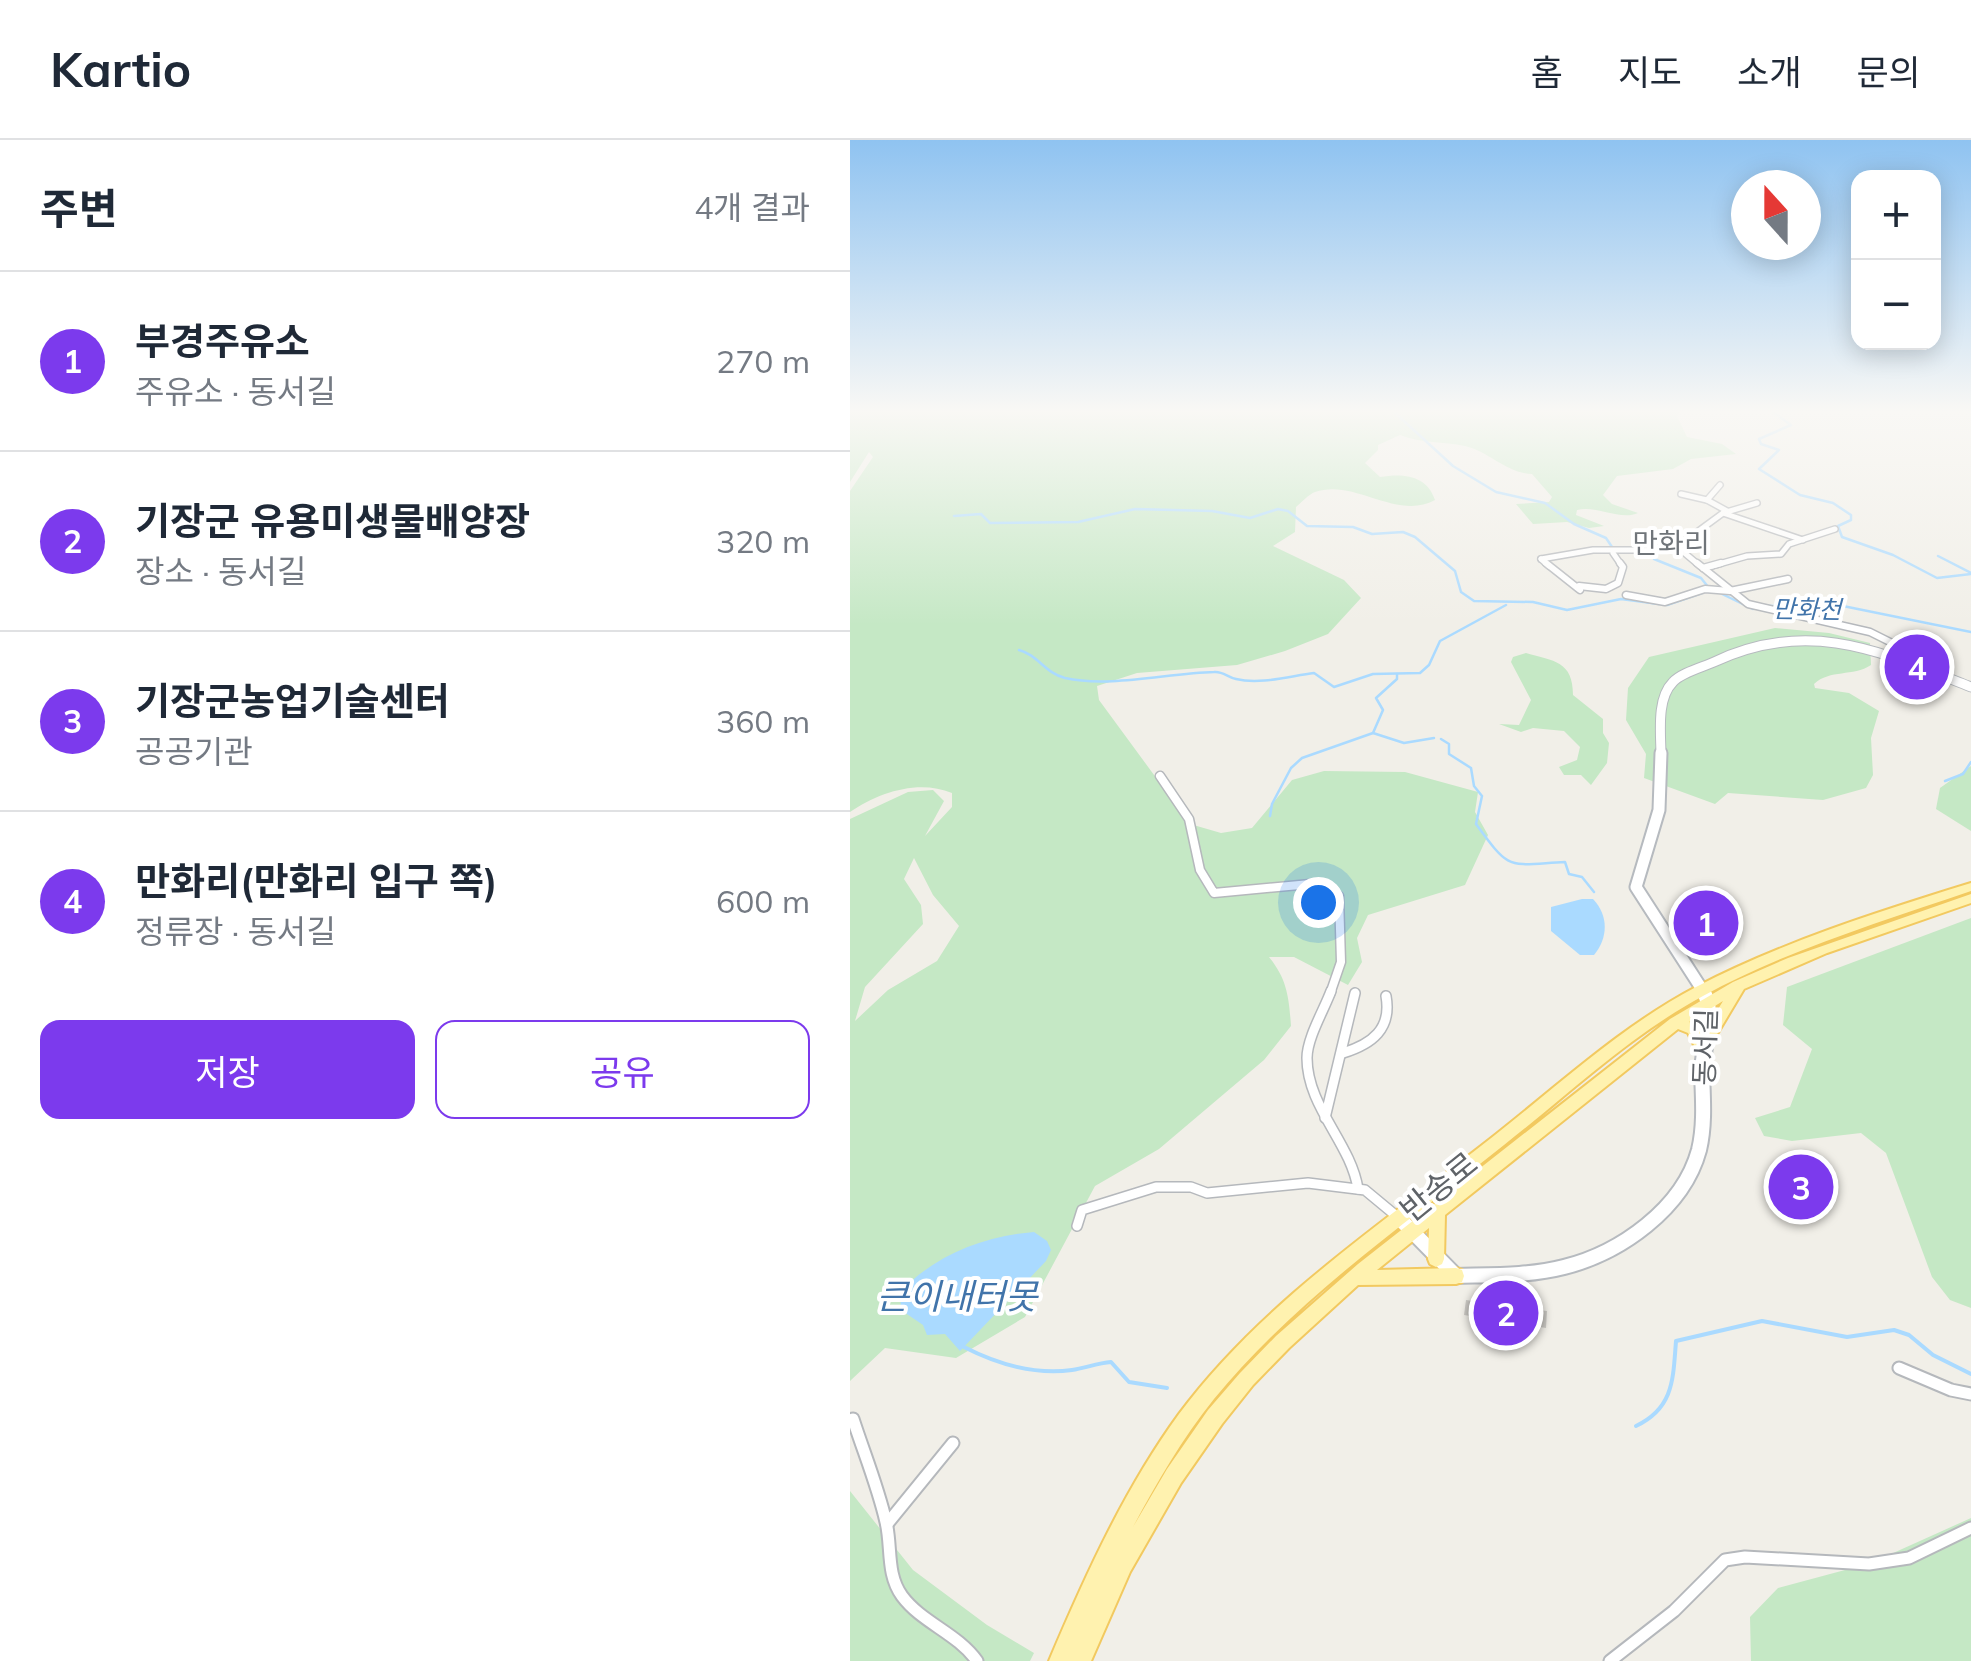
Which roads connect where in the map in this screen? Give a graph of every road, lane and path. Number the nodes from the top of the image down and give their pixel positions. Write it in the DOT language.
graph roads {
  1 [pos="1720,486"];
  2 [pos="1681,494"];
  3 [pos="1707,500"];
  4 [pos="1757,503"];
  5 [pos="1725,512"];
  6 [pos="1836,528"];
  7 [pos="1803,540"];
  8 [pos="1682,550"];
  9 [pos="1613,553"];
  10 [pos="1703,568"];
  11 [pos="1788,579"];
  12 [pos="1730,591"];
  13 [pos="1626,595"];
  14 [pos="1907,657"];
  15 [pos="1971,688"];
  16 [pos="1160,776"];
  17 [pos="1971,887"];
  18 [pos="1971,898"];
  19 [pos="1740,984"];
  20 [pos="1356,993"];
  21 [pos="1707,995"];
  22 [pos="1386,996"];
  23 [pos="1675,1023"];
  24 [pos="1702,1047"];
  25 [pos="1343,1053"];
  26 [pos="1325,1118"];
  27 [pos="1358,1188"];
  28 [pos="1438,1213"];
  29 [pos="1400,1218"];
  30 [pos="1077,1226"];
  31 [pos="1413,1233"];
  32 [pos="1436,1259"];
  33 [pos="1357,1267"];
  34 [pos="1456,1276"];
  35 [pos="1899,1368"];
  36 [pos="1971,1394"];
  37 [pos="853,1419"];
  38 [pos="954,1443"];
  39 [pos="887,1524"];
  40 [pos="1971,1528"];
  41 [pos="1065,1660"];
  42 [pos="978,1661"];
  43 [pos="1610,1661"];
  1 -- 3 [label="street"];
  2 -- 3 [label="street"];
  3 -- 5 [label="street"];
  4 -- 5 [label="street"];
  5 -- 7 [label="street"];
  5 -- 8 [label="street"];
  6 -- 7 [label="street"];
  7 -- 10 [label="street"];
  8 -- 9 [label="street"];
  8 -- 10 [label="street, 동서길"];
  9 -- 9 [label="street"];
  10 -- 12 [label="street, 동서길"];
  11 -- 12 [label="street"];
  12 -- 13 [label="street, 동서길"];
  12 -- 14 [label="street, 동서길"];
  14 -- 15 [label="street, 동서길"];
  14 -- 21 [label="street, 동서길"];
  16 -- 26 [label="street"];
  17 -- 21 [label="main road, 반송로"];
  18 -- 19 [label="main road, 반송로"];
  19 -- 21 [label="main road, 반송로"];
  19 -- 24 [label="main road"];
  20 -- 25 [label="street"];
  21 -- 23 [label="main road, 반송로"];
  21 -- 24 [label="street, 동서길"];
  21 -- 29 [label="main road, 반송로"];
  22 -- 25 [label="street"];
  23 -- 24 [label="main road"];
  23 -- 28 [label="main road, 반송로"];
  24 -- 34 [label="street, 동서길"];
  25 -- 26 [label="street"];
  26 -- 27 [label="street"];
  27 -- 29 [label="street"];
  27 -- 30 [label="street"];
  28 -- 31 [label="main road, 반송로"];
  28 -- 32 [label="main road"];
  29 -- 31 [label="street"];
  29 -- 33 [label="main road, 반송로"];
  31 -- 32 [label="street"];
  31 -- 33 [label="main road, 반송로"];
  32 -- 34 [label="street"];
  33 -- 34 [label="main road"];
  33 -- 41 [label="main road, 반송로"];
  33 -- 41 [label="main road, 반송로"];
  35 -- 36 [label="street"];
  37 -- 39 [label="street"];
  38 -- 39 [label="street"];
  39 -- 42 [label="street"];
  40 -- 43 [label="street"];
}
